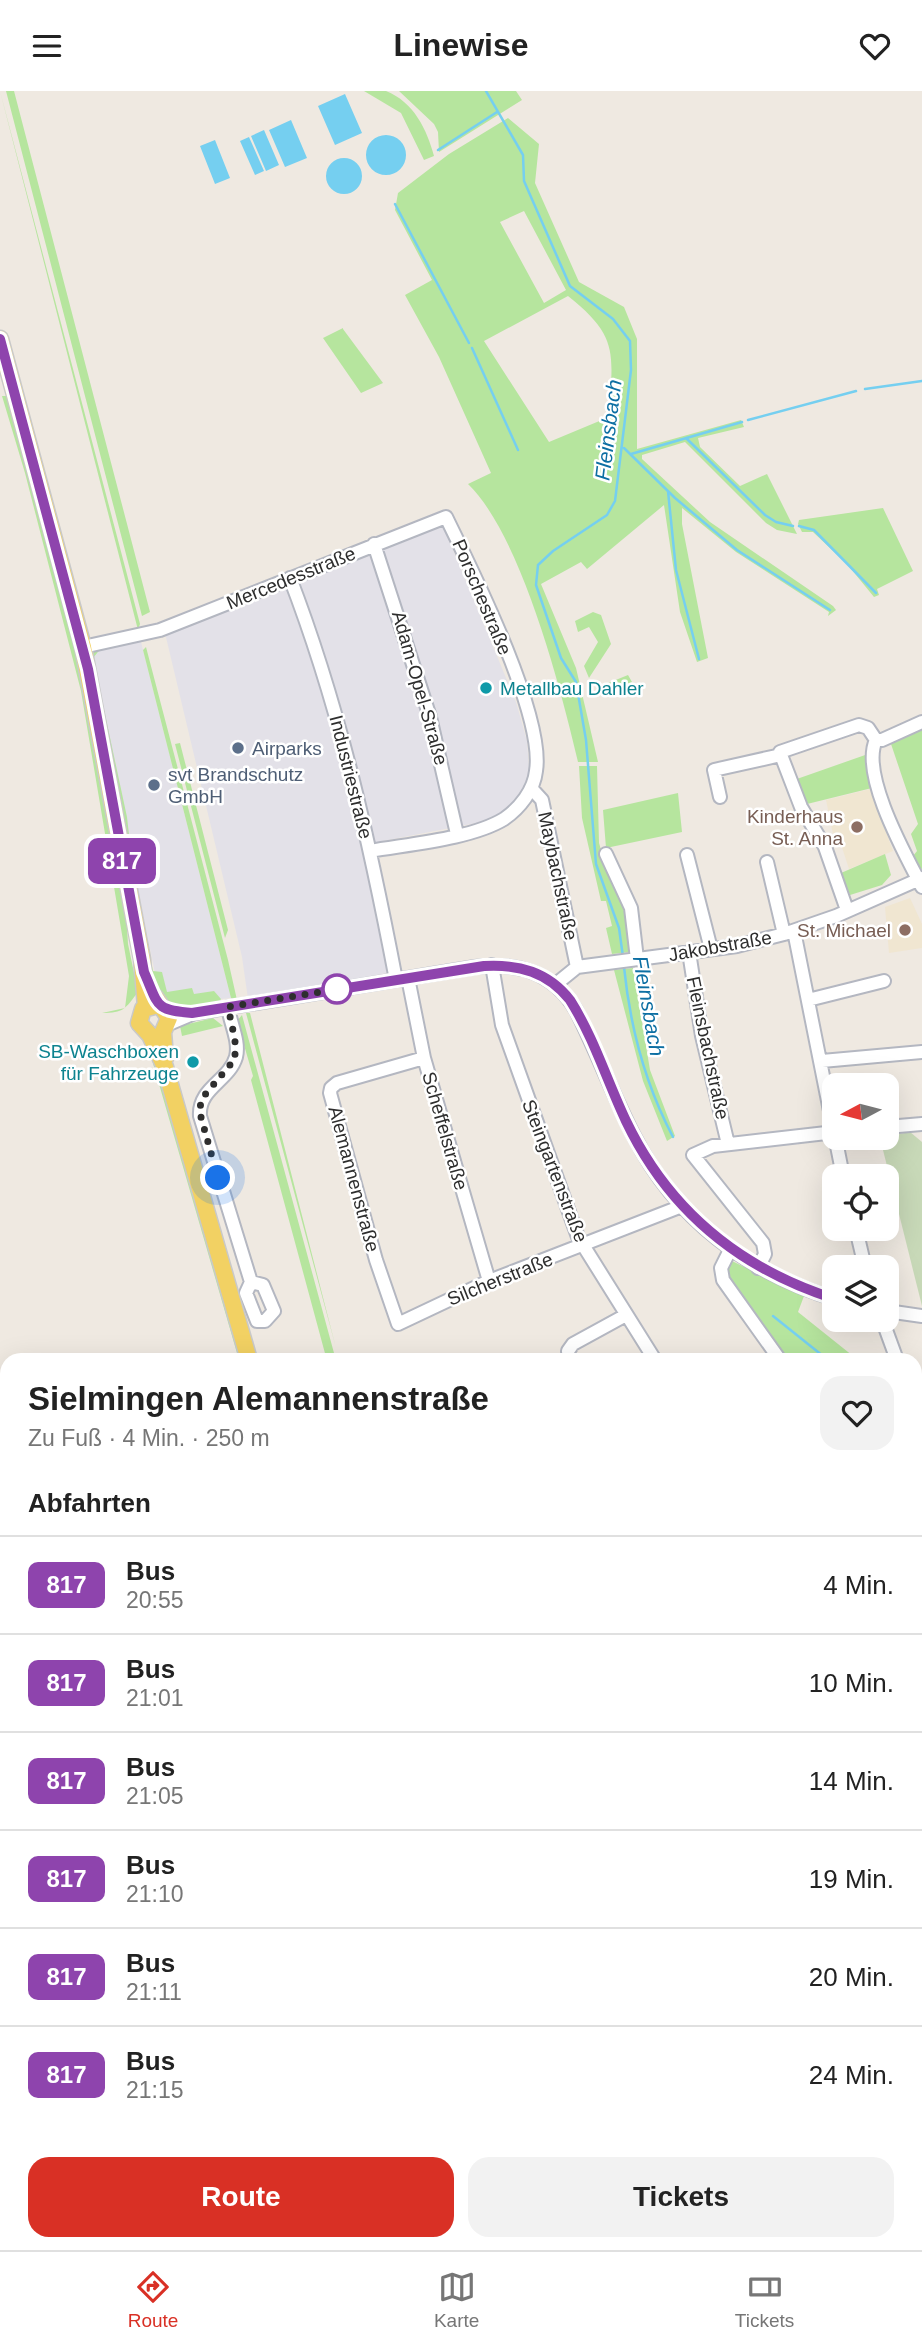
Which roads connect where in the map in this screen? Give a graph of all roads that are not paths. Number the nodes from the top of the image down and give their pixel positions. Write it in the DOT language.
graph roads {
  1 [pos="0,339"];
  2 [pos="446,517"];
  3 [pos="374,544"];
  4 [pos="290,578"];
  5 [pos="83,647"];
  6 [pos="922,722"];
  7 [pos="876,740"];
  8 [pos="781,755"];
  9 [pos="531,788"];
  10 [pos="720,797"];
  11 [pos="457,834"];
  12 [pos="370,851"];
  13 [pos="606,854"];
  14 [pos="687,855"];
  15 [pos="767,862"];
  16 [pos="921,881"];
  17 [pos="847,910"];
  18 [pos="789,933"];
  19 [pos="711,949"];
  20 [pos="689,952"];
  21 [pos="635,959"];
  22 [pos="492,965"];
  23 [pos="577,967"];
  24 [pos="402,979"];
  25 [pos="884,981"];
  26 [pos="556,984"];
  27 [pos="808,1000"];
  28 [pos="228,1007"];
  29 [pos="159,1019"];
  30 [pos="922,1052"];
  31 [pos="424,1058"];
  32 [pos="822,1061"];
  33 [pos="824,1073"];
  34 [pos="922,1124"];
  35 [pos="900,1127"];
  36 [pos="822,1133"];
  37 [pos="728,1144"];
  38 [pos="682,1206"];
  39 [pos="582,1246"];
  40 [pos="730,1250"];
  41 [pos="758,1268"];
  42 [pos="489,1281"];
  43 [pos="251,1282"];
  44 [pos="822,1295"];
  45 [pos="899,1313"];
  46 [pos="626,1315"];
  47 [pos="922,1316"];
  48 [pos="398,1324"];
  49 [pos="886,1332"];
  50 [pos="247,1353"];
  51 [pos="568,1353"];
  52 [pos="650,1353"];
  53 [pos="775,1353"];
  54 [pos="894,1353"];
  1 -- 5 [label="main road"];
  2 -- 3 [label="street, Mercedesstraße"];
  2 -- 9 [label="street, Porschestraße"];
  3 -- 4 [label="street, Mercedesstraße"];
  3 -- 11 [label="street, Adam-Opel-Straße"];
  4 -- 5 [label="street, Mercedesstraße"];
  4 -- 12 [label="street, Industriestraße"];
  5 -- 29 [label="main road"];
  6 -- 7 [label="street"];
  7 -- 8 [label="street"];
  7 -- 16 [label="street"];
  8 -- 10 [label="street"];
  8 -- 17 [label="street"];
  9 -- 11 [label="street"];
  9 -- 23 [label="street, Maybachstraße"];
  11 -- 12 [label="street"];
  12 -- 24 [label="street, Industriestraße"];
  13 -- 21 [label="street"];
  14 -- 19 [label="street"];
  15 -- 18 [label="street"];
  16 -- 17 [label="street, Jakobstraße"];
  17 -- 18 [label="street, Jakobstraße"];
  18 -- 19 [label="street, Jakobstraße"];
  18 -- 27 [label="street"];
  19 -- 20 [label="street, Jakobstraße"];
  20 -- 21 [label="street, Jakobstraße"];
  20 -- 37 [label="street, Fleinsbachstraße"];
  21 -- 23 [label="street, Jakobstraße"];
  22 -- 24 [label="street"];
  22 -- 26 [label="street"];
  22 -- 39 [label="street, Steingartenstraße"];
  23 -- 26 [label="street"];
  24 -- 28 [label="street"];
  24 -- 31 [label="street, Scheffelstraße"];
  25 -- 27 [label="street"];
  26 -- 38 [label="street"];
  27 -- 32 [label="street"];
  28 -- 29 [label="street"];
  28 -- 43 [label="street"];
  29 -- 50 [label="main road"];
  30 -- 32 [label="street"];
  31 -- 42 [label="street, Scheffelstraße"];
  31 -- 48 [label="street, Alemannenstraße"];
  32 -- 33 [label="street"];
  34 -- 35 [label="street"];
  36 -- 37 [label="street"];
  37 -- 41 [label="street"];
  38 -- 39 [label="street, Silcherstraße"];
  38 -- 40 [label="street"];
  39 -- 42 [label="street, Silcherstraße"];
  39 -- 46 [label="street, Steingartenstraße"];
  40 -- 41 [label="street"];
  40 -- 53 [label="street"];
  41 -- 44 [label="street"];
  42 -- 48 [label="street, Silcherstraße"];
  45 -- 47 [label="street"];
  46 -- 51 [label="street"];
  46 -- 52 [label="street, Steingartenstraße"];
  49 -- 54 [label="street"];
}
